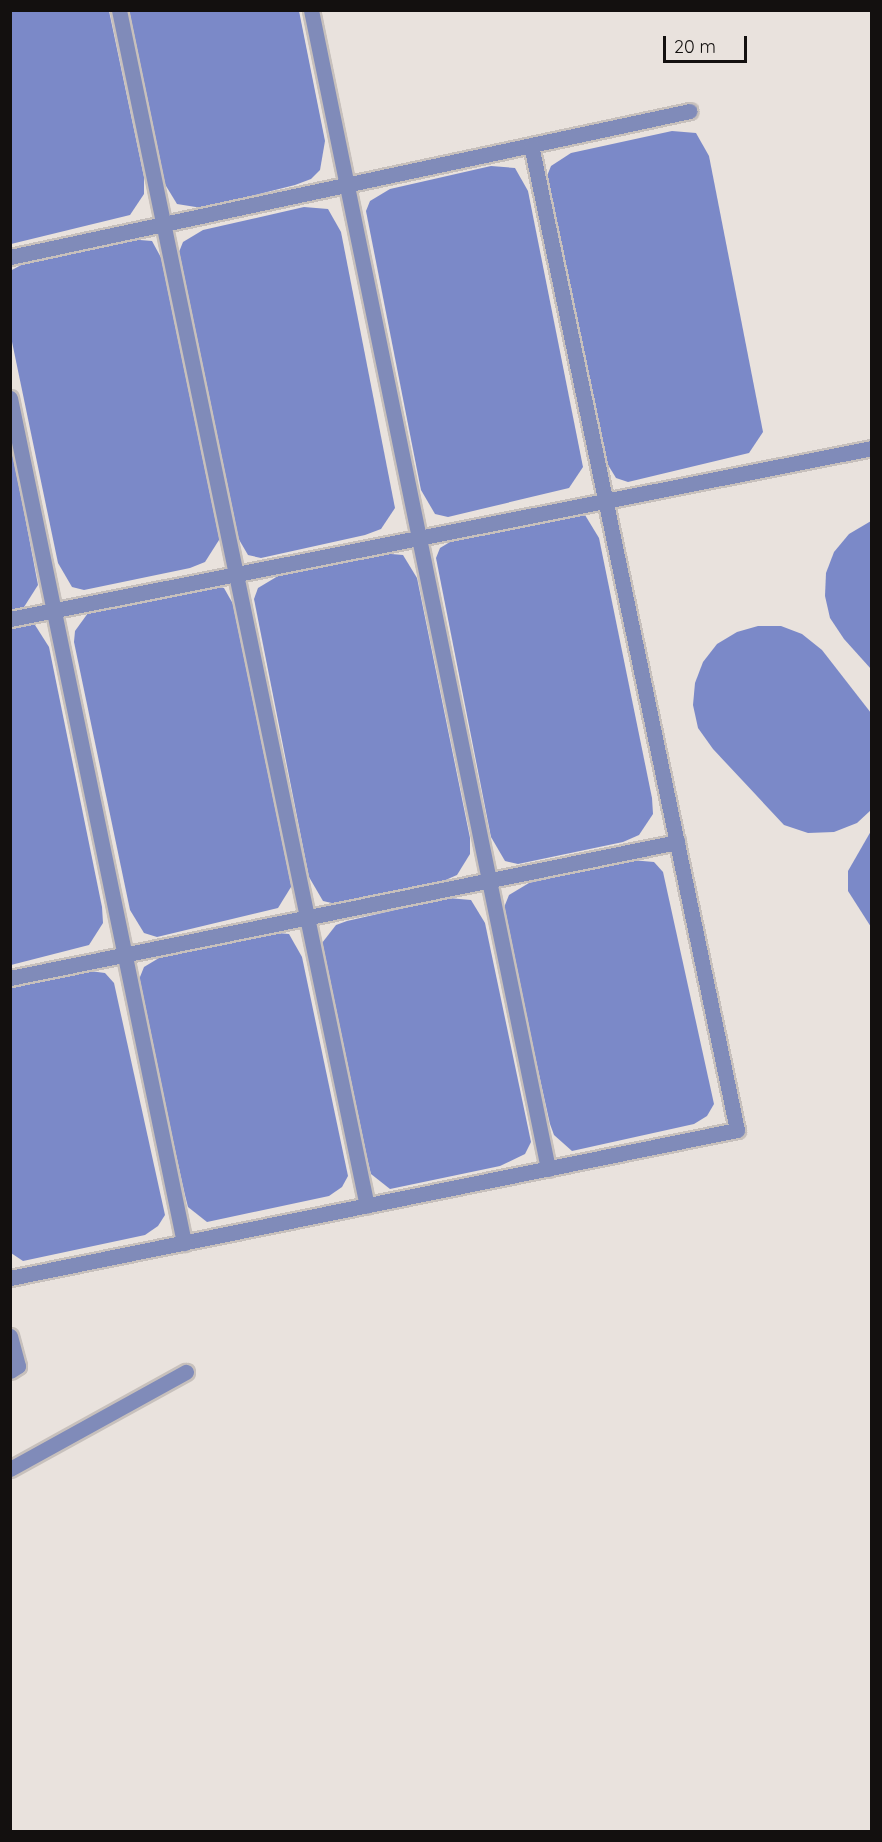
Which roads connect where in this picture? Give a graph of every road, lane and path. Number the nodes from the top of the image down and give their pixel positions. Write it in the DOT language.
graph roads {
  1 [pos="119,10"];
  2 [pos="311,10"];
  3 [pos="690,111"];
  4 [pos="531,145"];
  5 [pos="346,185"];
  6 [pos="163,224"];
  7 [pos="10,257"];
  8 [pos="10,398"];
  9 [pos="872,448"];
  10 [pos="605,501"];
  11 [pos="419,538"];
  12 [pos="236,574"];
  13 [pos="54,610"];
  14 [pos="10,619"];
  15 [pos="677,842"];
  16 [pos="489,880"];
  17 [pos="308,917"];
  18 [pos="125,954"];
  19 [pos="10,978"];
  20 [pos="548,1169"];
  21 [pos="368,1206"];
  22 [pos="184,1243"];
  23 [pos="10,1278"];
  24 [pos="10,1336"];
  25 [pos="10,1371"];
  26 [pos="186,1372"];
  27 [pos="10,1468"];
  1 -- 6 [label="lane"];
  2 -- 5 [label="lane"];
  3 -- 4 [label="lane"];
  4 -- 5 [label="lane"];
  4 -- 10 [label="lane"];
  5 -- 6 [label="lane"];
  5 -- 11 [label="lane"];
  6 -- 7 [label="lane"];
  6 -- 12 [label="lane"];
  8 -- 13 [label="lane"];
  9 -- 10 [label="lane"];
  10 -- 11 [label="lane"];
  10 -- 15 [label="lane"];
  11 -- 12 [label="lane"];
  11 -- 16 [label="lane"];
  12 -- 13 [label="lane"];
  12 -- 17 [label="lane"];
  13 -- 14 [label="lane"];
  13 -- 18 [label="lane"];
  15 -- 16 [label="lane"];
  15 -- 20 [label="lane"];
  16 -- 17 [label="lane"];
  16 -- 20 [label="lane"];
  17 -- 18 [label="lane"];
  17 -- 21 [label="lane"];
  18 -- 19 [label="lane"];
  18 -- 22 [label="lane"];
  20 -- 21 [label="lane"];
  21 -- 22 [label="lane"];
  22 -- 23 [label="lane"];
  24 -- 25 [label="lane"];
  26 -- 27 [label="lane"];
}
